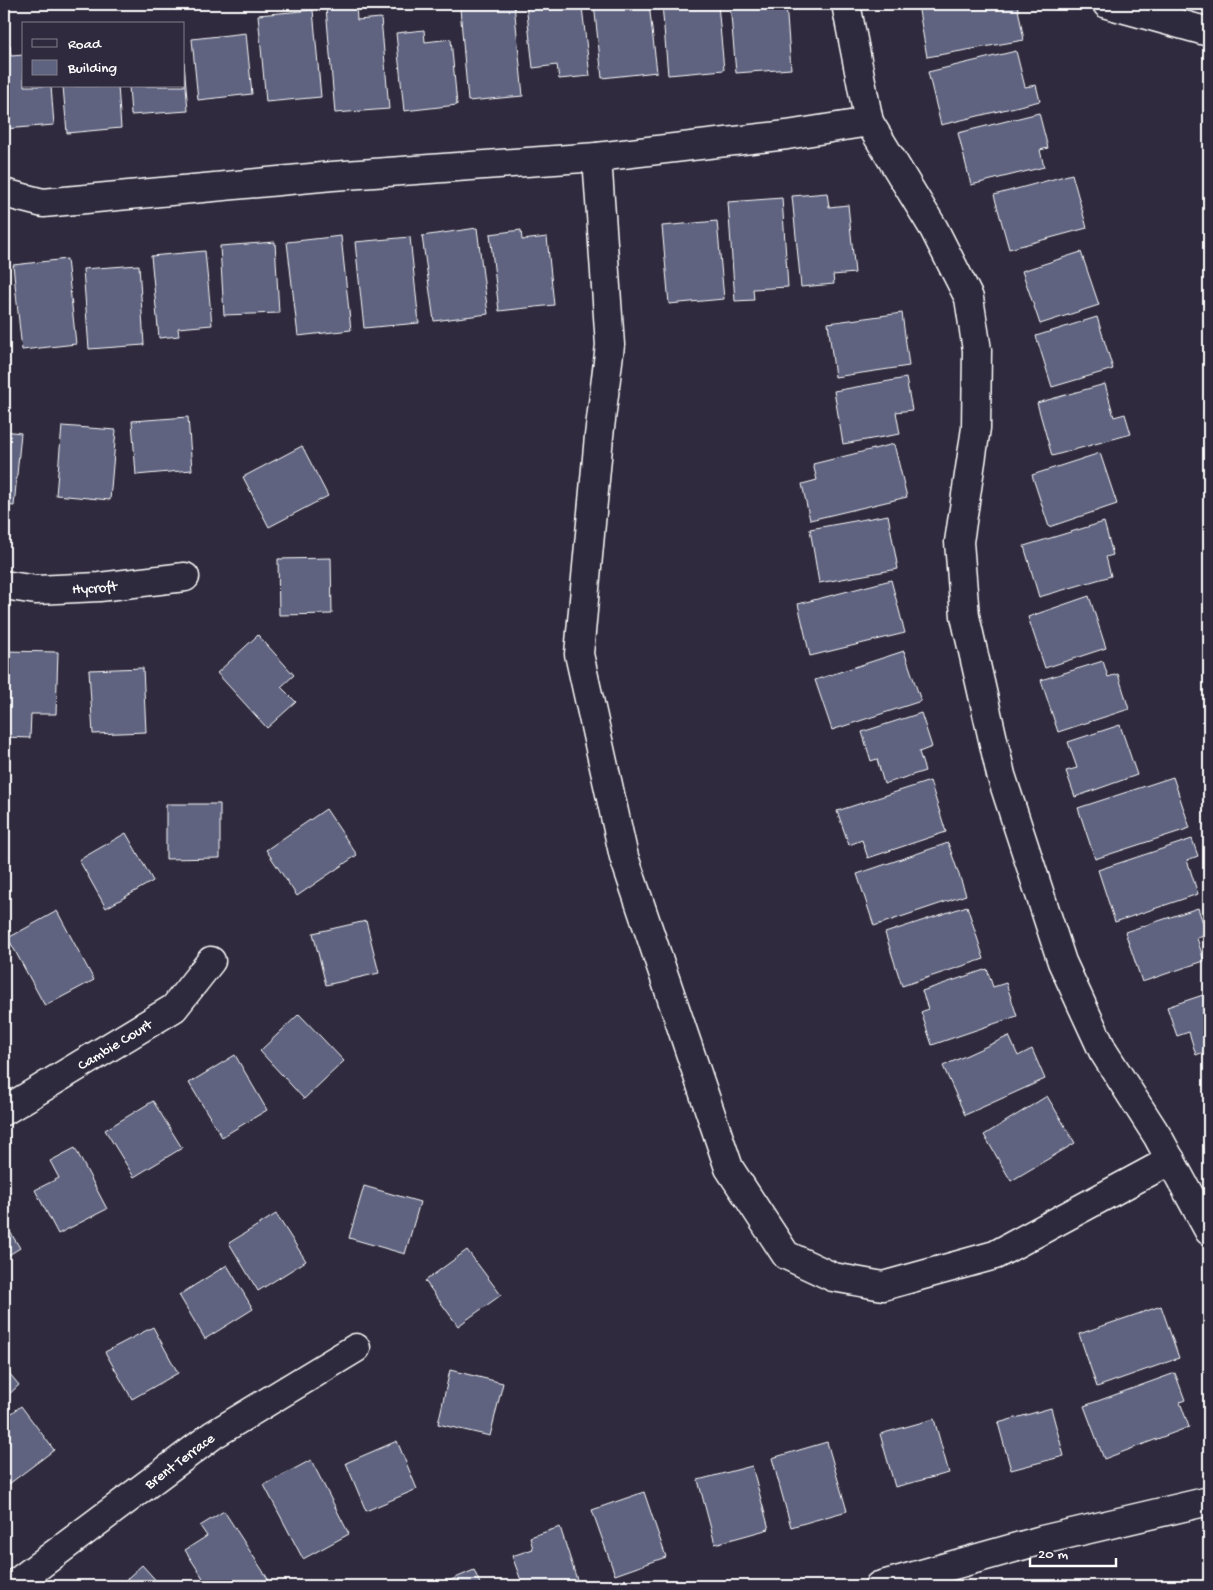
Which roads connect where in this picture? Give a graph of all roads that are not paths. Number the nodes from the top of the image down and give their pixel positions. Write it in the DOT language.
graph roads {
  1 [pos="846,4"];
  2 [pos="1107,4"];
  3 [pos="1209,32"];
  4 [pos="869,122"];
  5 [pos="597,157"];
  6 [pos="4,194"];
  7 [pos="186,576"];
  8 [pos="4,585"];
  9 [pos="210,961"];
  10 [pos="4,1111"];
  11 [pos="1171,1160"];
  12 [pos="1209,1231"];
  13 [pos="356,1348"];
  14 [pos="1209,1501"];
  15 [pos="12,1586"];
  16 [pos="879,1586"];
  1 -- 4 [label="street"];
  2 -- 3 [label="street"];
  4 -- 5 [label="street"];
  4 -- 11 [label="street"];
  5 -- 6 [label="street"];
  5 -- 11 [label="street"];
  7 -- 8 [label="street, Hycroft"];
  9 -- 10 [label="street, Cambie Court"];
  11 -- 12 [label="street"];
  13 -- 15 [label="street, Brent Terrace"];
  14 -- 16 [label="street"];
}
